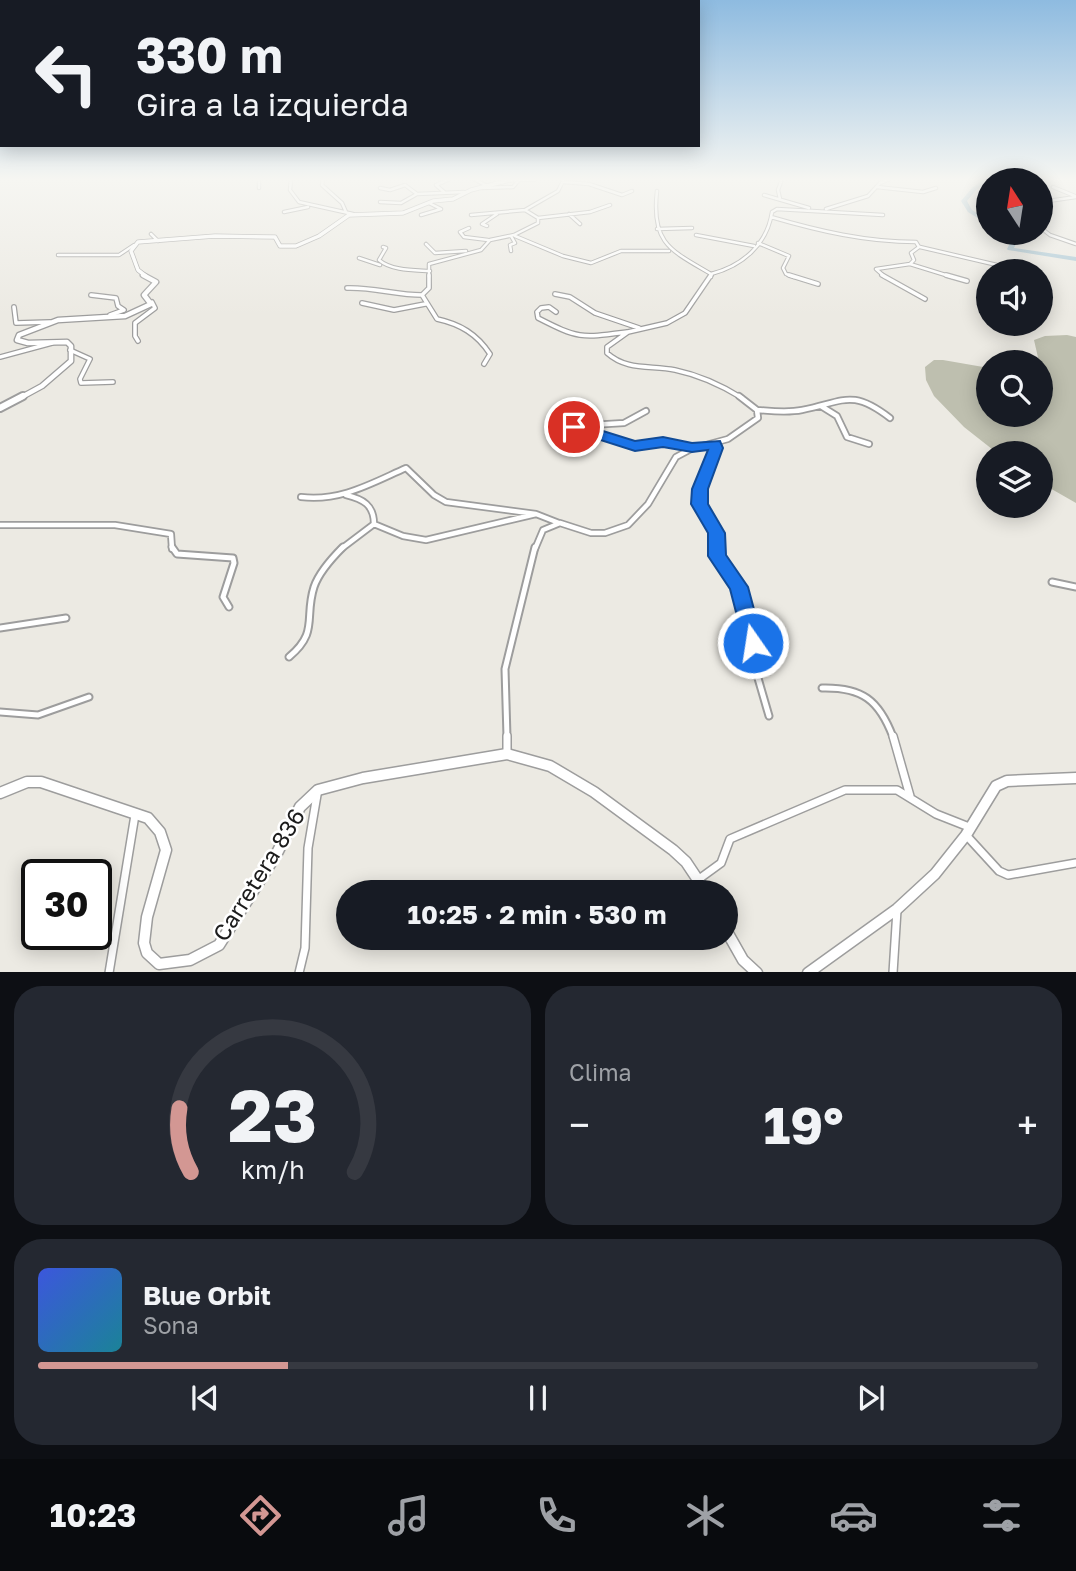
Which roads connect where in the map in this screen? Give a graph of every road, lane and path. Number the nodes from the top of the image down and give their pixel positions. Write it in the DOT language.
graph roads {
  1 [pos="337,224"];
  2 [pos="483,224"];
  3 [pos="535,224"];
  4 [pos="656,224"];
  5 [pos="770,224"];
  6 [pos="794,224"];
  7 [pos="487,226"];
  8 [pos="469,228"];
  9 [pos="692,228"];
  10 [pos="657,229"];
  11 [pos="150,234"];
  12 [pos="696,235"];
  13 [pos="512,236"];
  14 [pos="1054,236"];
  15 [pos="158,240"];
  16 [pos="488,242"];
  17 [pos="426,244"];
  18 [pos="1076,244"];
  19 [pos="134,245"];
  20 [pos="757,245"];
  21 [pos="383,247"];
  22 [pos="919,247"];
  23 [pos="672,250"];
  24 [pos="511,251"];
  25 [pos="58,255"];
  26 [pos="359,258"];
  27 [pos="976,260"];
  28 [pos="910,264"];
  29 [pos="388,266"];
  30 [pos="430,271"];
  31 [pos="711,274"];
  32 [pos="967,281"];
  33 [pos="818,284"];
  34 [pos="347,288"];
  35 [pos="555,294"];
  36 [pos="91,295"];
  37 [pos="422,295"];
  38 [pos="925,299"];
  39 [pos="152,302"];
  40 [pos="362,303"];
  41 [pos="425,303"];
  42 [pos="14,307"];
  43 [pos="556,312"];
  44 [pos="96,320"];
  45 [pos="51,321"];
  46 [pos="639,328"];
  47 [pos="628,332"];
  48 [pos="60,341"];
  49 [pos="138,341"];
  50 [pos="70,350"];
  51 [pos="0,357"];
  52 [pos="484,364"];
  53 [pos="113,382"];
  54 [pos="820,406"];
  55 [pos="0,408"];
  56 [pos="757,410"];
  57 [pos="646,411"];
  58 [pos="890,418"];
  59 [pos="715,444"];
  60 [pos="869,444"];
  61 [pos="692,448"];
  62 [pos="345,495"];
  63 [pos="301,497"];
  64 [pos="536,514"];
  65 [pos="560,523"];
  66 [pos="374,524"];
  67 [pos="0,525"];
  68 [pos="1052,582"];
  69 [pos="1076,587"];
  70 [pos="229,607"];
  71 [pos="66,618"];
  72 [pos="0,628"];
  73 [pos="289,657"];
  74 [pos="822,688"];
  75 [pos="89,696"];
  76 [pos="0,712"];
  77 [pos="769,716"];
  78 [pos="507,754"];
  79 [pos="1076,778"];
  80 [pos="317,790"];
  81 [pos="0,793"];
  82 [pos="910,796"];
  83 [pos="135,814"];
  84 [pos="968,831"];
  85 [pos="1076,863"];
  86 [pos="699,879"];
  87 [pos="897,909"];
  88 [pos="737,950"];
  89 [pos="109,972"];
  90 [pos="299,972"];
  91 [pos="757,972"];
  92 [pos="808,972"];
  93 [pos="893,972"];
  1 -- 15 [label="street"];
  2 -- 7 [label="street"];
  3 -- 13 [label="street"];
  4 -- 10 [label="street"];
  5 -- 20 [label="street"];
  6 -- 22 [label="street"];
  8 -- 16 [label="street"];
  9 -- 10 [label="street"];
  10 -- 23 [label="street"];
  11 -- 15 [label="street"];
  12 -- 20 [label="street"];
  13 -- 16 [label="street"];
  13 -- 23 [label="street"];
  13 -- 24 [label="street"];
  14 -- 18 [label="street"];
  15 -- 19 [label="street"];
  16 -- 17 [label="street"];
  16 -- 30 [label="street"];
  19 -- 25 [label="street"];
  19 -- 39 [label="street"];
  20 -- 31 [label="street"];
  20 -- 33 [label="street"];
  21 -- 29 [label="street"];
  22 -- 27 [label="street"];
  22 -- 28 [label="street"];
  23 -- 31 [label="street"];
  26 -- 29 [label="street"];
  28 -- 32 [label="street"];
  28 -- 38 [label="street"];
  29 -- 30 [label="street"];
  30 -- 37 [label="street"];
  31 -- 46 [label="street"];
  34 -- 37 [label="street"];
  35 -- 46 [label="street"];
  36 -- 44 [label="street"];
  37 -- 41 [label="street"];
  39 -- 44 [label="street"];
  39 -- 49 [label="street"];
  40 -- 41 [label="street"];
  41 -- 52 [label="street"];
  42 -- 45 [label="street"];
  43 -- 47 [label="street"];
  44 -- 45 [label="street"];
  45 -- 48 [label="street"];
  46 -- 47 [label="street"];
  47 -- 56 [label="street"];
  48 -- 50 [label="street"];
  48 -- 51 [label="street"];
  50 -- 53 [label="street"];
  50 -- 55 [label="street"];
  54 -- 56 [label="street"];
  54 -- 58 [label="street"];
  54 -- 60 [label="street"];
  56 -- 59 [label="street"];
  57 -- 61 [label="street"];
  59 -- 61 [label="street"];
  59 -- 77 [label="street"];
  61 -- 65 [label="street"];
  62 -- 63 [label="street"];
  62 -- 64 [label="street"];
  62 -- 66 [label="street"];
  64 -- 65 [label="street"];
  64 -- 66 [label="street"];
  65 -- 78 [label="street"];
  66 -- 73 [label="street"];
  67 -- 70 [label="street"];
  68 -- 69 [label="street"];
  71 -- 72 [label="street"];
  74 -- 82 [label="street"];
  75 -- 76 [label="street"];
  78 -- 80 [label="street, Carretera 836"];
  78 -- 86 [label="street, Carretera 836"];
  79 -- 84 [label="street"];
  80 -- 83 [label="street, Carretera 836"];
  80 -- 90 [label="street"];
  81 -- 83 [label="street, Carretera 836"];
  82 -- 84 [label="street"];
  82 -- 86 [label="street"];
  83 -- 89 [label="street"];
  84 -- 85 [label="street"];
  84 -- 87 [label="street"];
  87 -- 92 [label="street"];
  87 -- 93 [label="street"];
  88 -- 91 [label="street"];
}
